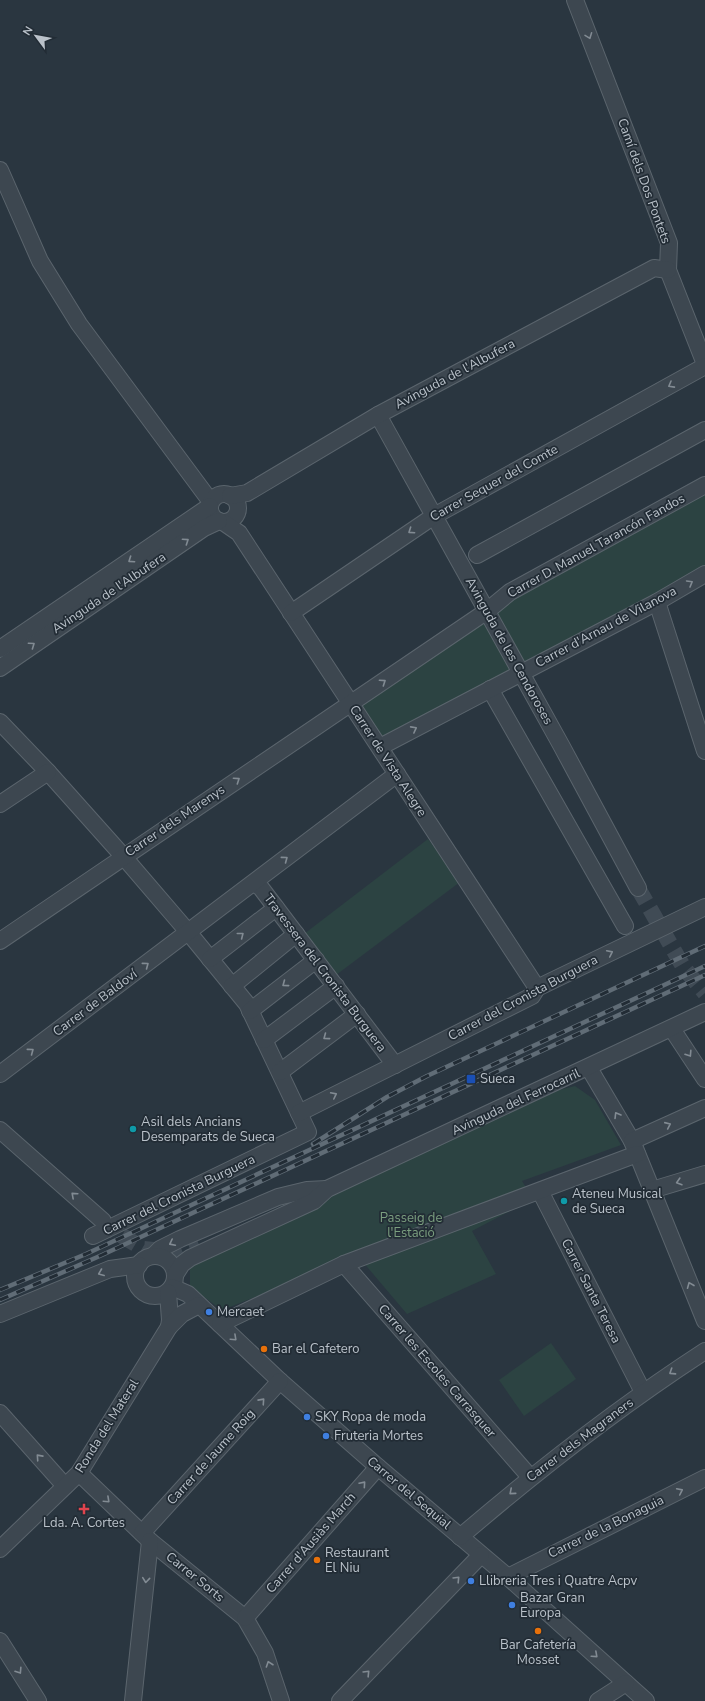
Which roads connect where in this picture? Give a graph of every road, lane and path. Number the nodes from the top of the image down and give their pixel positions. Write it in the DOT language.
graph roads {
  1 [pos="575,0"];
  2 [pos="0,170"];
  3 [pos="668,270"];
  4 [pos="705,365"];
  5 [pos="378,415"];
  6 [pos="705,430"];
  7 [pos="705,485"];
  8 [pos="247,492"];
  9 [pos="218,499"];
  10 [pos="434,516"];
  11 [pos="229,517"];
  12 [pos="477,555"];
  13 [pos="705,574"];
  14 [pos="657,602"];
  15 [pos="487,611"];
  16 [pos="290,613"];
  17 [pos="0,649"];
  18 [pos="0,668"];
  19 [pos="520,672"];
  20 [pos="490,688"];
  21 [pos="351,704"];
  22 [pos="0,722"];
  23 [pos="380,747"];
  24 [pos="705,750"];
  25 [pos="48,772"];
  26 [pos="397,774"];
  27 [pos="0,804"];
  28 [pos="123,856"];
  29 [pos="254,883"];
  30 [pos="638,888"];
  31 [pos="705,907"];
  32 [pos="276,908"];
  33 [pos="625,926"];
  34 [pos="189,933"];
  35 [pos="296,934"];
  36 [pos="0,941"];
  37 [pos="210,959"];
  38 [pos="316,960"];
  39 [pos="232,986"];
  40 [pos="336,986"];
  41 [pos="537,988"];
  42 [pos="250,1011"];
  43 [pos="705,1012"];
  44 [pos="357,1014"];
  45 [pos="672,1029"];
  46 [pos="264,1040"];
  47 [pos="394,1065"];
  48 [pos="589,1068"];
  49 [pos="280,1072"];
  50 [pos="0,1074"];
  51 [pos="705,1079"];
  52 [pos="705,1108"];
  53 [pos="299,1113"];
  54 [pos="0,1130"];
  55 [pos="635,1147"];
  56 [pos="705,1174"];
  57 [pos="307,1190"];
  58 [pos="327,1190"];
  59 [pos="652,1190"];
  60 [pos="540,1191"];
  61 [pos="103,1221"];
  62 [pos="93,1236"];
  63 [pos="198,1242"];
  64 [pos="153,1256"];
  65 [pos="344,1264"];
  66 [pos="139,1265"];
  67 [pos="172,1285"];
  68 [pos="199,1305"];
  69 [pos="0,1314"];
  70 [pos="705,1321"];
  71 [pos="220,1324"];
  72 [pos="169,1327"];
  73 [pos="705,1351"];
  74 [pos="280,1381"];
  75 [pos="643,1392"];
  76 [pos="0,1413"];
  77 [pos="378,1467"];
  78 [pos="79,1473"];
  79 [pos="530,1477"];
  80 [pos="705,1478"];
  81 [pos="65,1486"];
  82 [pos="146,1537"];
  83 [pos="460,1537"];
  84 [pos="0,1549"];
  85 [pos="481,1555"];
  86 [pos="508,1577"];
  87 [pos="245,1618"];
  88 [pos="0,1641"];
  89 [pos="626,1683"];
  90 [pos="38,1701"];
  91 [pos="133,1701"];
  92 [pos="282,1701"];
  93 [pos="340,1701"];
  94 [pos="598,1701"];
  95 [pos="646,1701"];
  1 -- 3 [label="street, Camí dels Dos Pontets, one-way"];
  2 -- 9 [label="street"];
  3 -- 4 [label="street, Camí dels Dos Pontets"];
  3 -- 5 [label="street, Avinguda de l'Albufera"];
  4 -- 10 [label="street, Carrer Sequer del Comte, one-way"];
  5 -- 8 [label="street, Avinguda de l'Albufera"];
  5 -- 10 [label="street, Avinguda de les Cendoroses"];
  6 -- 12 [label="street"];
  7 -- 15 [label="street, Carrer D. Manuel Tarancón Fandos"];
  8 -- 9 [label="street, Avinguda de l'Albufera"];
  8 -- 11 [label="street"];
  9 -- 11 [label="street"];
  9 -- 11 [label="street"];
  9 -- 17 [label="street, Avinguda de l'Albufera, one-way"];
  10 -- 15 [label="street, Avinguda de les Cendoroses"];
  10 -- 16 [label="street, Carrer Sequer del Comte, one-way"];
  11 -- 16 [label="street, Carrer de Vista Alegre"];
  18 -- 11 [label="street, Avinguda de l'Albufera, one-way"];
  14 -- 13 [label="street, Carrer d'Arnau de Vilanova, one-way"];
  14 -- 19 [label="street, Carrer d'Arnau de Vilanova"];
  14 -- 24 [label="street"];
  15 -- 19 [label="street, Avinguda de les Cendoroses"];
  21 -- 15 [label="street, Carrer D. Manuel Tarancón Fandos, one-way"];
  16 -- 21 [label="street, Carrer de Vista Alegre"];
  19 -- 20 [label="street, Carrer d'Arnau de Vilanova"];
  19 -- 30 [label="street, Avinguda de les Cendoroses"];
  23 -- 20 [label="street, Carrer d'Arnau de Vilanova, one-way"];
  20 -- 33 [label="street"];
  21 -- 23 [label="street, Carrer de Vista Alegre"];
  28 -- 21 [label="street, Carrer dels Marenys, one-way"];
  22 -- 25 [label="street"];
  23 -- 26 [label="street, Carrer de Vista Alegre"];
  25 -- 27 [label="street"];
  25 -- 28 [label="street"];
  29 -- 26 [label="street, Carrer de Baldoví, one-way"];
  26 -- 41 [label="street, Carrer de Vista Alegre"];
  28 -- 34 [label="street"];
  28 -- 36 [label="street, Carrer dels Marenys"];
  29 -- 32 [label="street, Travessera del Cronista Burguera"];
  29 -- 34 [label="street, Carrer de Baldoví"];
  41 -- 31 [label="street, Carrer del Cronista Burguera, one-way"];
  32 -- 35 [label="street, Travessera del Cronista Burguera"];
  37 -- 32 [label="street, one-way"];
  34 -- 37 [label="street"];
  50 -- 34 [label="street, Carrer de Baldoví, one-way"];
  35 -- 38 [label="street, Travessera del Cronista Burguera"];
  35 -- 39 [label="street"];
  37 -- 39 [label="street"];
  38 -- 40 [label="street, Travessera del Cronista Burguera"];
  38 -- 42 [label="street, one-way"];
  39 -- 42 [label="street"];
  40 -- 44 [label="street, Travessera del Cronista Burguera"];
  40 -- 46 [label="street"];
  41 -- 47 [label="street, Carrer del Cronista Burguera"];
  42 -- 46 [label="street"];
  43 -- 45 [label="street, Avinguda del Ferrocarril"];
  44 -- 47 [label="street, Travessera del Cronista Burguera"];
  44 -- 49 [label="street, one-way"];
  45 -- 48 [label="street, Avinguda del Ferrocarril"];
  45 -- 51 [label="street, one-way"];
  46 -- 49 [label="street"];
  53 -- 47 [label="street, Carrer del Cronista Burguera, one-way"];
  55 -- 48 [label="street, one-way"];
  48 -- 58 [label="street, Avinguda del Ferrocarril"];
  49 -- 53 [label="street"];
  55 -- 52 [label="street, one-way"];
  53 -- 62 [label="street, Carrer del Cronista Burguera"];
  61 -- 54 [label="street, one-way"];
  55 -- 59 [label="street"];
  55 -- 60 [label="street"];
  56 -- 59 [label="street, one-way"];
  57 -- 58 [label="street"];
  57 -- 63 [label="street"];
  57 -- 64 [label="street, one-way"];
  58 -- 67 [label="street"];
  70 -- 59 [label="street, one-way"];
  60 -- 65 [label="street"];
  60 -- 75 [label="street, Carrer Santa Teresa"];
  64 -- 66 [label="street"];
  64 -- 67 [label="street"];
  65 -- 71 [label="street"];
  65 -- 79 [label="street, Carrer les Escoles Carrasquer"];
  66 -- 67 [label="street"];
  66 -- 69 [label="street, one-way"];
  67 -- 68 [label="street, Carrer del Sequial"];
  67 -- 72 [label="street"];
  68 -- 71 [label="street, Carrer del Sequial"];
  68 -- 72 [label="street, Ronda del Materal"];
  71 -- 74 [label="street, Carrer del Sequial, one-way"];
  72 -- 78 [label="street, Ronda del Materal"];
  73 -- 75 [label="street, Carrer dels Magraners, one-way"];
  74 -- 77 [label="street, Carrer del Sequial"];
  82 -- 74 [label="street, Carrer de Jaume Roig, one-way"];
  75 -- 79 [label="street, Carrer dels Magraners"];
  81 -- 76 [label="street, one-way"];
  77 -- 83 [label="street, Carrer del Sequial"];
  87 -- 77 [label="street, Carrer d'Ausiàs March, one-way"];
  78 -- 81 [label="street, Ronda del Materal"];
  78 -- 82 [label="street, Carrer Sorts, one-way"];
  79 -- 83 [label="street, Carrer dels Magraners, one-way"];
  86 -- 80 [label="street, Carrer de la Bonaguia, one-way"];
  81 -- 84 [label="street, Ronda del Materal"];
  82 -- 87 [label="street, Carrer Sorts"];
  82 -- 91 [label="street, one-way"];
  83 -- 85 [label="street, Carrer del Sequial"];
  85 -- 86 [label="street, Carrer del Sequial"];
  93 -- 85 [label="street, one-way"];
  86 -- 89 [label="street, Carrer del Sequial, one-way"];
  92 -- 87 [label="street, Carrer Sorts, one-way"];
  88 -- 90 [label="street, one-way"];
  89 -- 94 [label="street"];
  89 -- 95 [label="street, Carrer del Sequial"];
}
